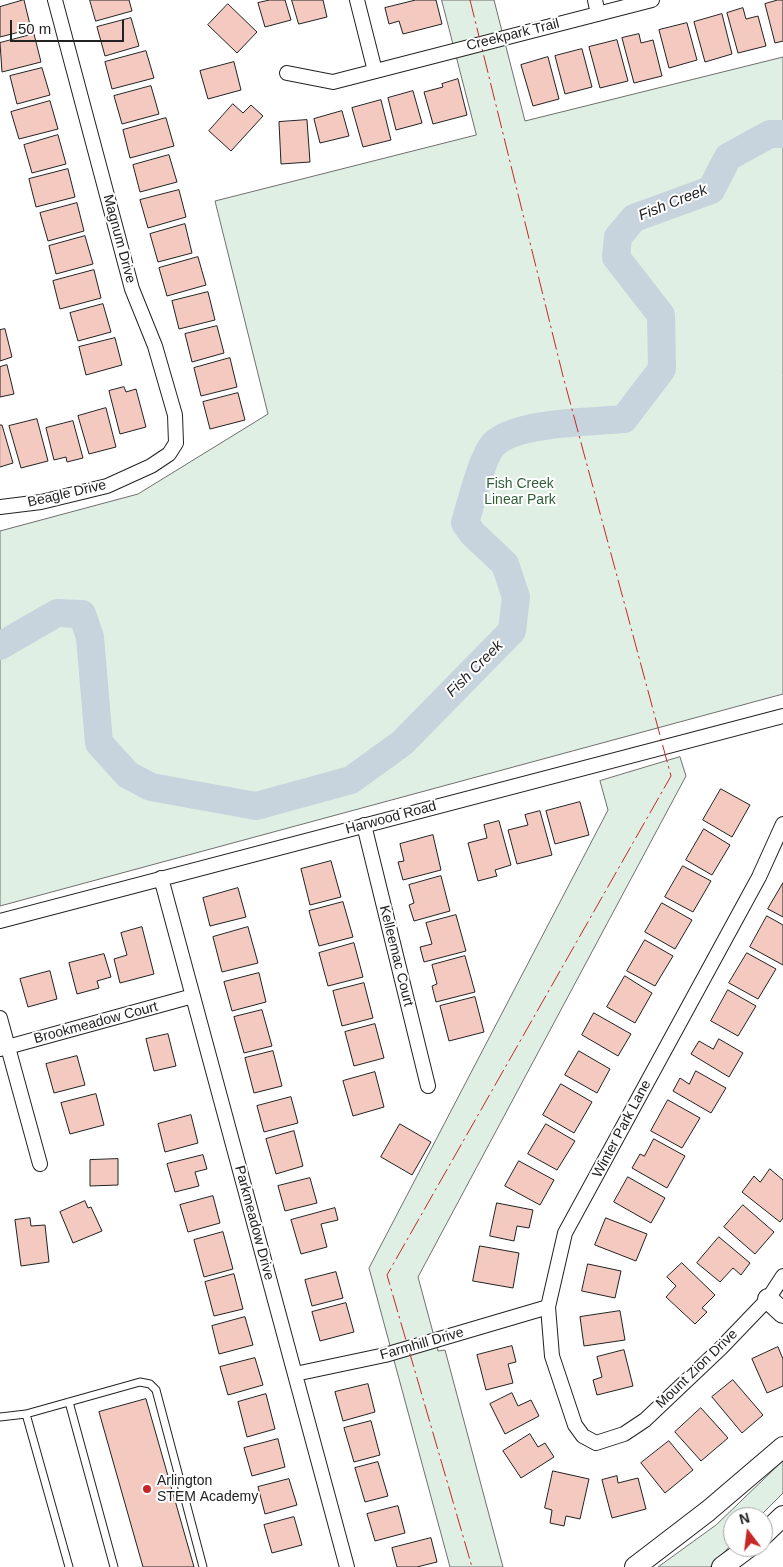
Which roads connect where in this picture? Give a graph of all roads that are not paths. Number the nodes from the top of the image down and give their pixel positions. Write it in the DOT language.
graph roads {
  1 [pos="56,0"];
  2 [pos="357,0"];
  3 [pos="652,0"];
  4 [pos="596,7"];
  5 [pos="375,71"];
  6 [pos="287,73"];
  7 [pos="152,466"];
  8 [pos="4,507"];
  9 [pos="783,716"];
  10 [pos="783,824"];
  11 [pos="364,825"];
  12 [pos="161,878"];
  13 [pos="0,920"];
  14 [pos="193,996"];
  15 [pos="0,1018"];
  16 [pos="4,1048"];
  17 [pos="428,1086"];
  18 [pos="40,1164"];
  19 [pos="783,1276"];
  20 [pos="768,1299"];
  21 [pos="548,1307"];
  22 [pos="783,1312"];
  23 [pos="295,1374"];
  24 [pos="69,1402"];
  25 [pos="26,1414"];
  26 [pos="0,1417"];
  27 [pos="596,1443"];
  28 [pos="783,1447"];
  29 [pos="783,1516"];
  30 [pos="773,1525"];
  31 [pos="736,1557"];
  32 [pos="68,1567"];
  33 [pos="114,1567"];
  34 [pos="203,1567"];
  35 [pos="348,1567"];
  36 [pos="634,1567"];
  37 [pos="722,1567"];
  1 -- 7 [label="street, Magnum Drive"];
  2 -- 5 [label="street"];
  3 -- 4 [label="street, Creekpark Trail"];
  4 -- 5 [label="street, Creekpark Trail"];
  5 -- 6 [label="street, Creekpark Trail"];
  7 -- 8 [label="street, Beagle Drive"];
  9 -- 11 [label="street, Harwood Road"];
  10 -- 21 [label="street, Winter Park Lane"];
  11 -- 12 [label="street, Harwood Road"];
  11 -- 17 [label="street, Kelleemac Court"];
  12 -- 13 [label="street, Harwood Road"];
  12 -- 14 [label="street, Parkmeadow Drive"];
  14 -- 16 [label="street, Brookmeadow Court"];
  14 -- 23 [label="street, Parkmeadow Drive"];
  15 -- 16 [label="street"];
  16 -- 18 [label="street"];
  19 -- 20 [label="street, Mount Zion Drive"];
  20 -- 22 [label="main road"];
  20 -- 27 [label="street, Mount Zion Drive"];
  21 -- 23 [label="street, Farmhill Drive"];
  21 -- 27 [label="street, Winter Park Lane"];
  23 -- 35 [label="street, Parkmeadow Drive"];
  24 -- 25 [label="lane"];
  24 -- 33 [label="lane"];
  24 -- 34 [label="lane"];
  25 -- 26 [label="lane"];
  25 -- 32 [label="lane"];
  28 -- 36 [label="main road"];
  29 -- 30 [label="main road"];
  31 -- 37 [label="main road"];
}
